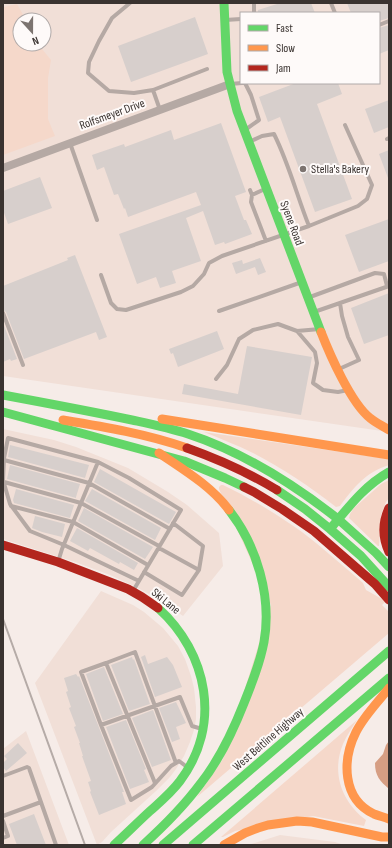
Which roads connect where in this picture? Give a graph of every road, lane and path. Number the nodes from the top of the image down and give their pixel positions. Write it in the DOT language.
graph roads {
  1 [pos="130,3"];
  2 [pos="224,3"];
  3 [pos="240,19"];
  4 [pos="225,20"];
  5 [pos="207,69"];
  6 [pos="240,83"];
  7 [pos="230,84"];
  8 [pos="245,84"];
  9 [pos="153,90"];
  10 [pos="160,110"];
  11 [pos="345,125"];
  12 [pos="244,131"];
  13 [pos="249,142"];
  14 [pos="70,143"];
  15 [pos="3,168"];
  16 [pos="266,189"];
  17 [pos="250,190"];
  18 [pos="252,195"];
  19 [pos="97,220"];
  20 [pos="309,226"];
  21 [pos="284,235"];
  22 [pos="266,241"];
  23 [pos="101,275"];
  24 [pos="302,282"];
  25 [pos="388,286"];
  26 [pos="308,297"];
  27 [pos="340,304"];
  28 [pos="220,311"];
  29 [pos="3,313"];
  30 [pos="314,313"];
  31 [pos="320,329"];
  32 [pos="297,331"];
  33 [pos="23,365"];
  34 [pos="338,370"];
  35 [pos="216,380"];
  36 [pos="349,390"];
  37 [pos="3,396"];
  38 [pos="66,407"];
  39 [pos="3,408"];
  40 [pos="3,412"];
  41 [pos="389,430"];
  42 [pos="159,453"];
  43 [pos="389,455"];
  44 [pos="4,460"];
  45 [pos="98,462"];
  46 [pos="389,472"];
  47 [pos="4,482"];
  48 [pos="89,483"];
  49 [pos="81,503"];
  50 [pos="11,506"];
  51 [pos="389,508"];
  52 [pos="338,519"];
  53 [pos="73,522"];
  54 [pos="173,523"];
  55 [pos="170,529"];
  56 [pos="330,529"];
  57 [pos="3,545"];
  58 [pos="64,546"];
  59 [pos="159,547"];
  60 [pos="389,552"];
  61 [pos="58,562"];
  62 [pos="148,565"];
  63 [pos="389,567"];
  64 [pos="199,570"];
  65 [pos="144,572"];
  66 [pos="139,581"];
  67 [pos="389,586"];
  68 [pos="132,592"];
  69 [pos="389,600"];
  70 [pos="389,651"];
  71 [pos="106,663"];
  72 [pos="389,678"];
  73 [pos="389,688"];
  74 [pos="155,706"];
  75 [pos="128,716"];
  76 [pos="102,725"];
  77 [pos="203,729"];
  78 [pos="176,763"];
  79 [pos="189,765"];
  80 [pos="3,776"];
  81 [pos="155,783"];
  82 [pos="41,802"];
  83 [pos="3,816"];
  84 [pos="389,819"];
  85 [pos="3,821"];
  86 [pos="389,837"];
  87 [pos="3,838"];
  88 [pos="56,845"];
  89 [pos="114,845"];
  90 [pos="143,845"];
  91 [pos="163,845"];
  92 [pos="193,845"];
  93 [pos="224,845"];
  1 -- 9 [label="lane"];
  2 -- 4 [label="main road, Syene Road"];
  3 -- 4 [label="lane"];
  4 -- 7 [label="main road, Syene Road"];
  5 -- 9 [label="lane"];
  6 -- 7 [label="lane"];
  7 -- 10 [label="street, Rolfsmeyer Drive"];
  7 -- 12 [label="main road, Syene Road"];
  8 -- 12 [label="lane"];
  9 -- 10 [label="lane"];
  10 -- 14 [label="street, Rolfsmeyer Drive"];
  11 -- 20 [label="lane"];
  12 -- 13 [label="main road, Syene Road"];
  13 -- 16 [label="main road, Syene Road"];
  13 -- 20 [label="lane"];
  14 -- 15 [label="street, Rolfsmeyer Drive"];
  14 -- 19 [label="lane"];
  16 -- 18 [label="lane"];
  16 -- 21 [label="main road, Syene Road"];
  17 -- 18 [label="lane"];
  18 -- 22 [label="lane"];
  20 -- 21 [label="lane"];
  21 -- 22 [label="lane"];
  21 -- 24 [label="main road, Syene Road"];
  22 -- 23 [label="lane"];
  24 -- 26 [label="main road, Syene Road"];
  24 -- 28 [label="lane"];
  25 -- 26 [label="lane"];
  25 -- 27 [label="lane"];
  26 -- 30 [label="main road, Syene Road"];
  27 -- 30 [label="lane"];
  27 -- 34 [label="lane"];
  29 -- 33 [label="lane"];
  30 -- 31 [label="main road, Syene Road"];
  31 -- 32 [label="lane"];
  31 -- 34 [label="main road, Syene Road"];
  32 -- 35 [label="lane"];
  32 -- 36 [label="lane"];
  34 -- 36 [label="main road, Syene Road"];
  36 -- 41 [label="main road, Syene Road"];
  37 -- 38 [label="main road"];
  38 -- 43 [label="main road"];
  38 -- 52 [label="main road"];
  39 -- 56 [label="main road"];
  40 -- 42 [label="main road"];
  42 -- 69 [label="main road"];
  42 -- 90 [label="main road"];
  44 -- 45 [label="lane"];
  44 -- 47 [label="lane"];
  44 -- 48 [label="lane"];
  45 -- 48 [label="lane"];
  45 -- 54 [label="lane"];
  46 -- 52 [label="main road"];
  47 -- 49 [label="lane"];
  47 -- 50 [label="lane"];
  48 -- 49 [label="lane"];
  48 -- 55 [label="lane"];
  49 -- 53 [label="lane"];
  49 -- 59 [label="lane"];
  50 -- 53 [label="lane"];
  50 -- 58 [label="lane"];
  51 -- 60 [label="main road"];
  52 -- 56 [label="main road"];
  52 -- 63 [label="main road"];
  53 -- 58 [label="lane"];
  53 -- 62 [label="lane"];
  54 -- 55 [label="lane"];
  54 -- 64 [label="lane"];
  55 -- 59 [label="lane"];
  56 -- 67 [label="main road"];
  57 -- 61 [label="main road, Ski Lane"];
  58 -- 61 [label="lane"];
  58 -- 66 [label="lane"];
  59 -- 62 [label="lane"];
  59 -- 64 [label="lane"];
  61 -- 68 [label="main road, Ski Lane"];
  62 -- 65 [label="lane"];
  64 -- 65 [label="lane"];
  65 -- 66 [label="lane"];
  66 -- 68 [label="lane"];
  68 -- 77 [label="main road, Ski Lane"];
  70 -- 91 [label="main road, West Beltline Highway"];
  71 -- 74 [label="lane"];
  71 -- 75 [label="lane"];
  71 -- 76 [label="lane"];
  72 -- 92 [label="main road"];
  73 -- 84 [label="main road"];
  74 -- 75 [label="lane"];
  74 -- 77 [label="lane"];
  74 -- 78 [label="lane"];
  75 -- 76 [label="lane"];
  75 -- 81 [label="lane"];
  76 -- 81 [label="lane"];
  77 -- 79 [label="main road, Ski Lane"];
  78 -- 79 [label="lane"];
  78 -- 81 [label="lane"];
  79 -- 89 [label="main road, Ski Lane"];
  80 -- 82 [label="lane"];
  82 -- 83 [label="lane"];
  82 -- 88 [label="lane"];
  85 -- 87 [label="lane"];
  86 -- 93 [label="main road"];
}
